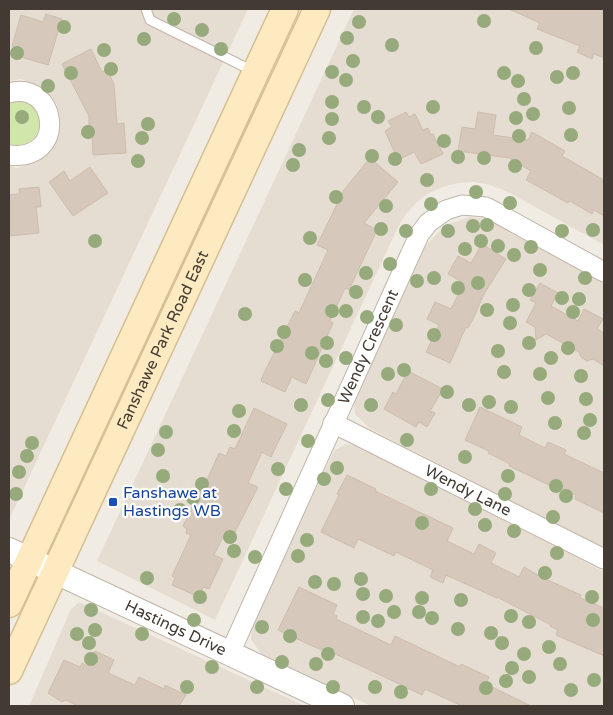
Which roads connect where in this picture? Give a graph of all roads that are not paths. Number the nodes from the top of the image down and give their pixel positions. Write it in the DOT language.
graph roads {
  1 [pos="146,9"];
  2 [pos="285,9"];
  3 [pos="317,9"];
  4 [pos="256,72"];
  5 [pos="9,93"];
  6 [pos="9,155"];
  7 [pos="604,272"];
  8 [pos="333,423"];
  9 [pos="19,555"];
  10 [pos="604,559"];
  11 [pos="55,573"];
  12 [pos="9,604"];
  13 [pos="230,653"];
  14 [pos="9,671"];
  15 [pos="342,706"];
  1 -- 4 [label="lane"];
  2 -- 4 [label="main road, Fanshawe Park Road East"];
  3 -- 11 [label="main road, Fanshawe Park Road East"];
  4 -- 9 [label="main road, Fanshawe Park Road East"];
  5 -- 6 [label="street"];
  7 -- 8 [label="street, Wendy Crescent"];
  8 -- 10 [label="street, Wendy Lane"];
  8 -- 13 [label="street, Wendy Crescent"];
  9 -- 11 [label="street, Hastings Drive"];
  9 -- 12 [label="main road, Fanshawe Park Road East"];
  11 -- 13 [label="street, Hastings Drive"];
  11 -- 14 [label="main road, Fanshawe Park Road East"];
  13 -- 15 [label="street, Hastings Drive"];
}
